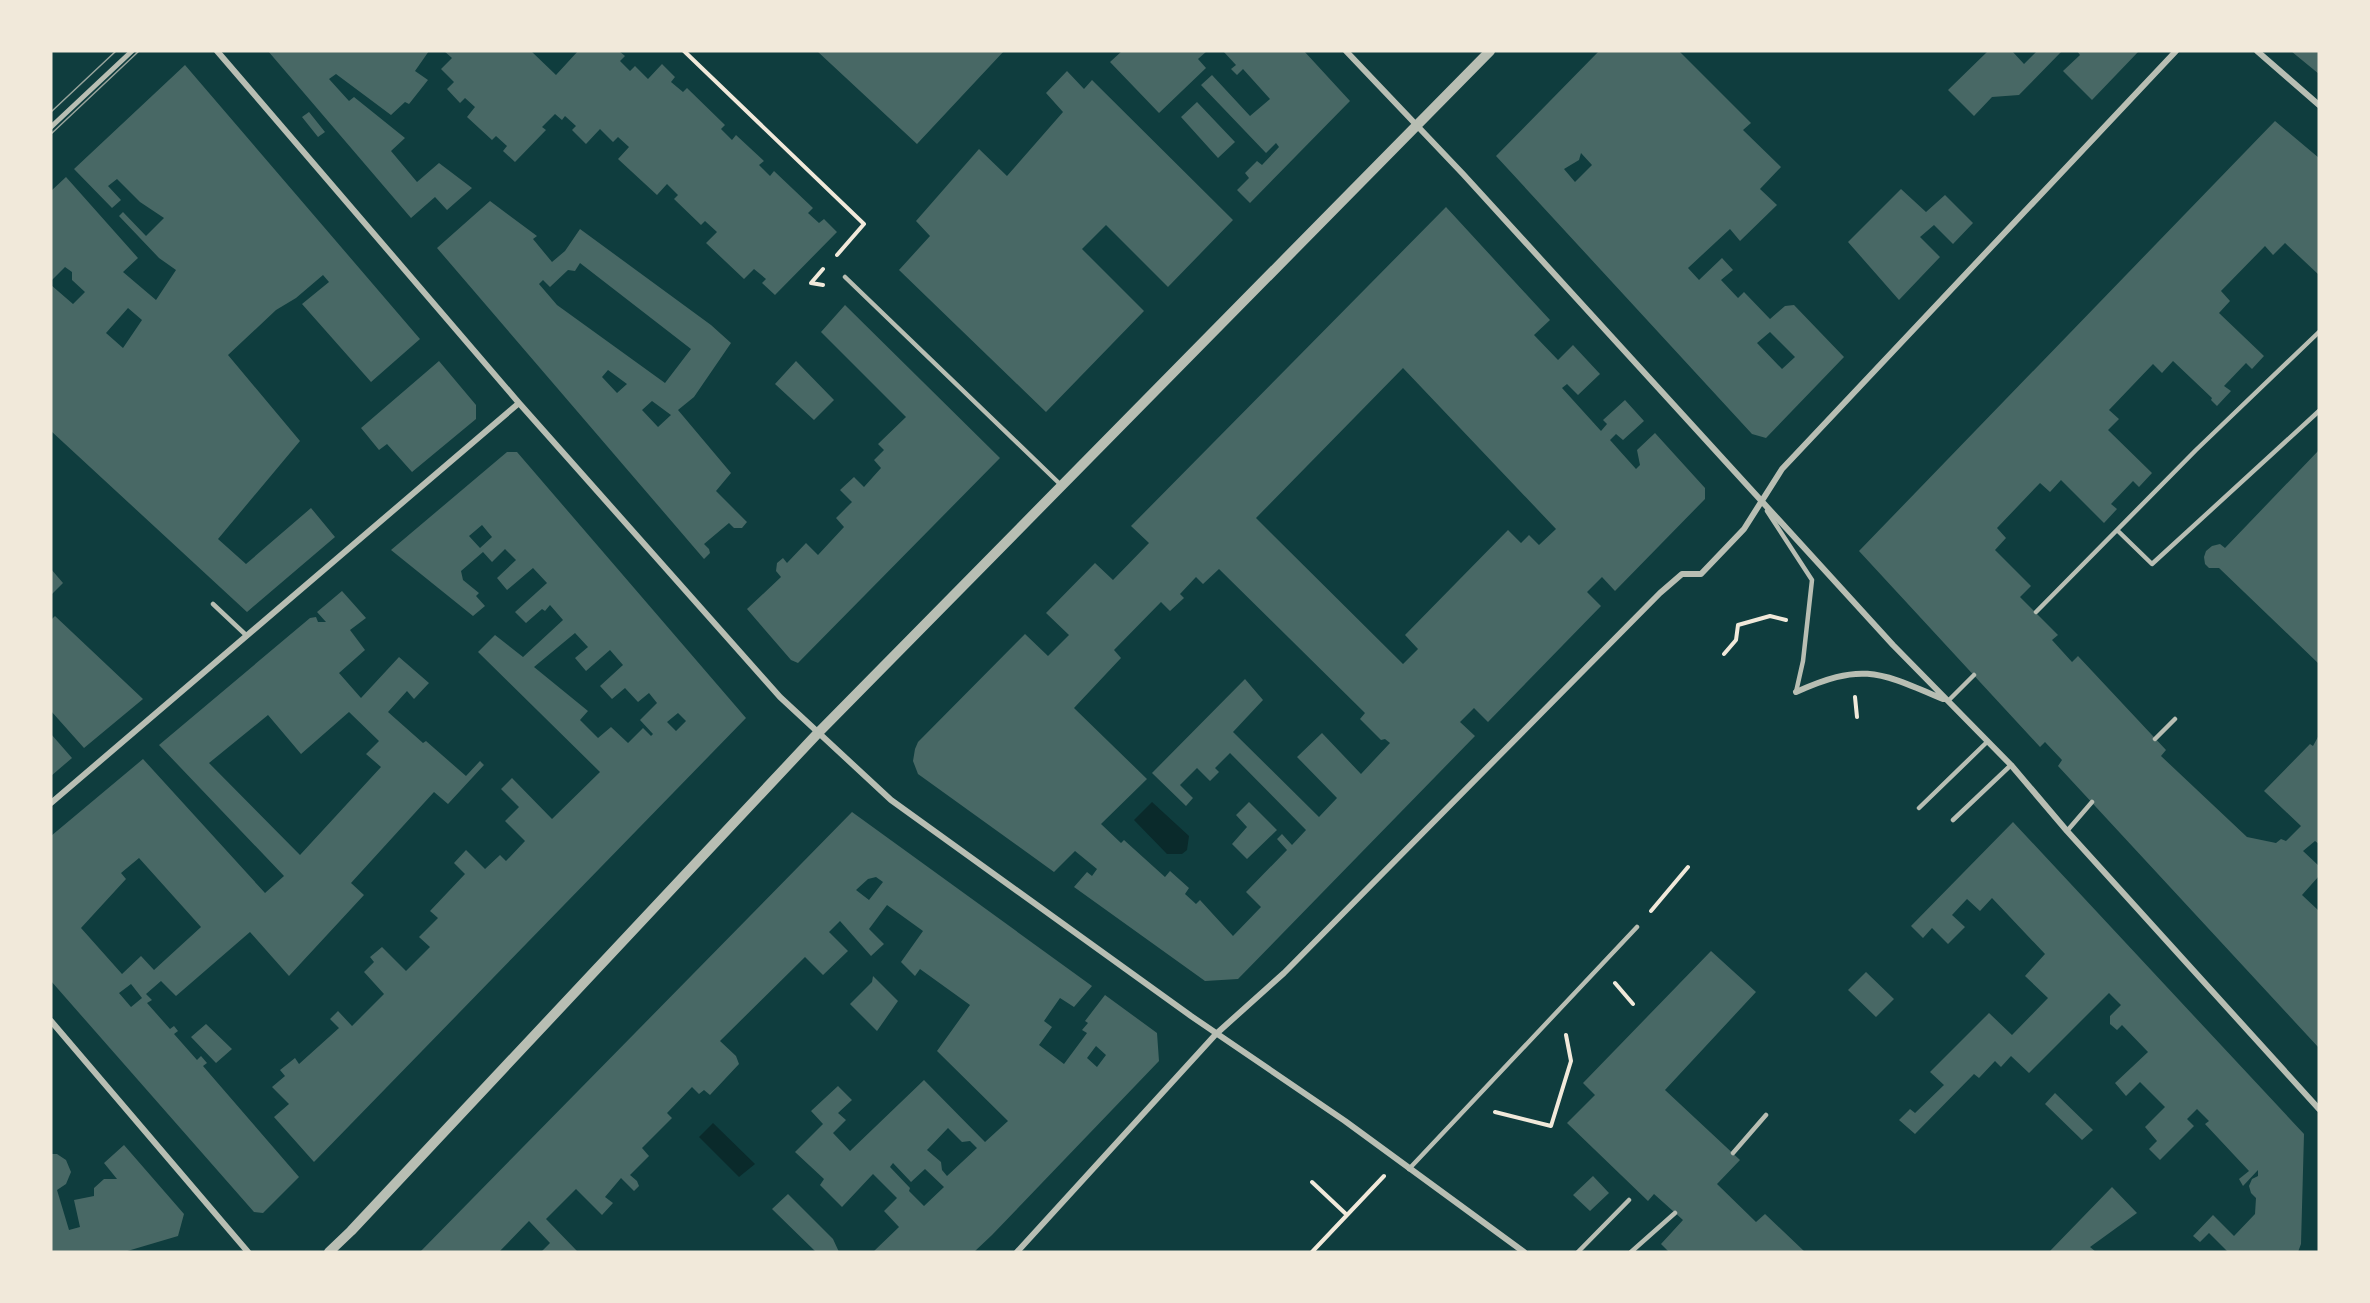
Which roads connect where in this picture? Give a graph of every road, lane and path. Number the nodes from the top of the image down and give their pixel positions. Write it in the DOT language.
graph roads {
  1 [pos="132,51"];
  2 [pos="218,51"];
  3 [pos="684,51"];
  4 [pos="1347,51"];
  5 [pos="1490,51"];
  6 [pos="2176,51"];
  7 [pos="2257,51"];
  8 [pos="2319,105"];
  9 [pos="1416,126"];
  10 [pos="51,127"];
  11 [pos="834,258"];
  12 [pos="826,266"];
  13 [pos="845,277"];
  14 [pos="827,285"];
  15 [pos="2319,332"];
  16 [pos="519,403"];
  17 [pos="2319,411"];
  18 [pos="1062,486"];
  19 [pos="1761,501"];
  20 [pos="2117,530"];
  21 [pos="213,604"];
  22 [pos="2036,612"];
  23 [pos="1770,616"];
  24 [pos="247,636"];
  25 [pos="1724,654"];
  26 [pos="1974,675"];
  27 [pos="1796,692"];
  28 [pos="1948,701"];
  29 [pos="2175,718"];
  30 [pos="817,734"];
  31 [pos="2155,739"];
  32 [pos="1987,742"];
  33 [pos="2011,765"];
  34 [pos="2092,802"];
  35 [pos="51,803"];
  36 [pos="1919,808"];
  37 [pos="1953,820"];
  38 [pos="2067,831"];
  39 [pos="1688,867"];
  40 [pos="1637,927"];
  41 [pos="1560,1009"];
  42 [pos="51,1021"];
  43 [pos="1216,1034"];
  44 [pos="1468,1106"];
  45 [pos="2319,1109"];
  46 [pos="1766,1114"];
  47 [pos="1733,1153"];
  48 [pos="1398,1160"];
  49 [pos="1409,1169"];
  50 [pos="1312,1182"];
  51 [pos="1629,1200"];
  52 [pos="1676,1213"];
  53 [pos="1347,1215"];
  54 [pos="248,1252"];
  55 [pos="329,1252"];
  56 [pos="1017,1252"];
  57 [pos="1312,1252"];
  58 [pos="1524,1252"];
  59 [pos="1578,1252"];
  60 [pos="1631,1252"];
  1 -- 10 [label="street"];
  2 -- 16 [label="street"];
  3 -- 11 [label="path"];
  4 -- 9 [label="street"];
  5 -- 9 [label="street"];
  6 -- 19 [label="street"];
  7 -- 8 [label="street"];
  9 -- 18 [label="street"];
  9 -- 19 [label="street"];
  12 -- 14 [label="path"];
  13 -- 18 [label="lane"];
  15 -- 20 [label="lane"];
  16 -- 24 [label="street"];
  16 -- 30 [label="street"];
  17 -- 20 [label="lane"];
  18 -- 30 [label="street"];
  19 -- 27 [label="lane"];
  19 -- 28 [label="street"];
  19 -- 43 [label="street"];
  20 -- 22 [label="lane"];
  21 -- 24 [label="lane"];
  23 -- 25 [label="path"];
  24 -- 35 [label="street"];
  26 -- 28 [label="lane"];
  27 -- 28 [label="street"];
  28 -- 32 [label="street"];
  29 -- 31 [label="lane"];
  30 -- 43 [label="street"];
  30 -- 55 [label="street"];
  32 -- 33 [label="street"];
  32 -- 36 [label="lane"];
  33 -- 37 [label="lane"];
  33 -- 38 [label="street"];
  34 -- 38 [label="lane"];
  38 -- 45 [label="street"];
  39 -- 40 [label="path"];
  40 -- 41 [label="lane"];
  41 -- 44 [label="lane"];
  41 -- 44 [label="path"];
  42 -- 54 [label="street"];
  43 -- 48 [label="street"];
  43 -- 56 [label="street"];
  44 -- 49 [label="lane"];
  46 -- 47 [label="lane"];
  48 -- 49 [label="street"];
  48 -- 53 [label="path"];
  49 -- 58 [label="street"];
  50 -- 53 [label="path"];
  51 -- 59 [label="lane"];
  52 -- 60 [label="lane"];
  53 -- 57 [label="path"];
}
